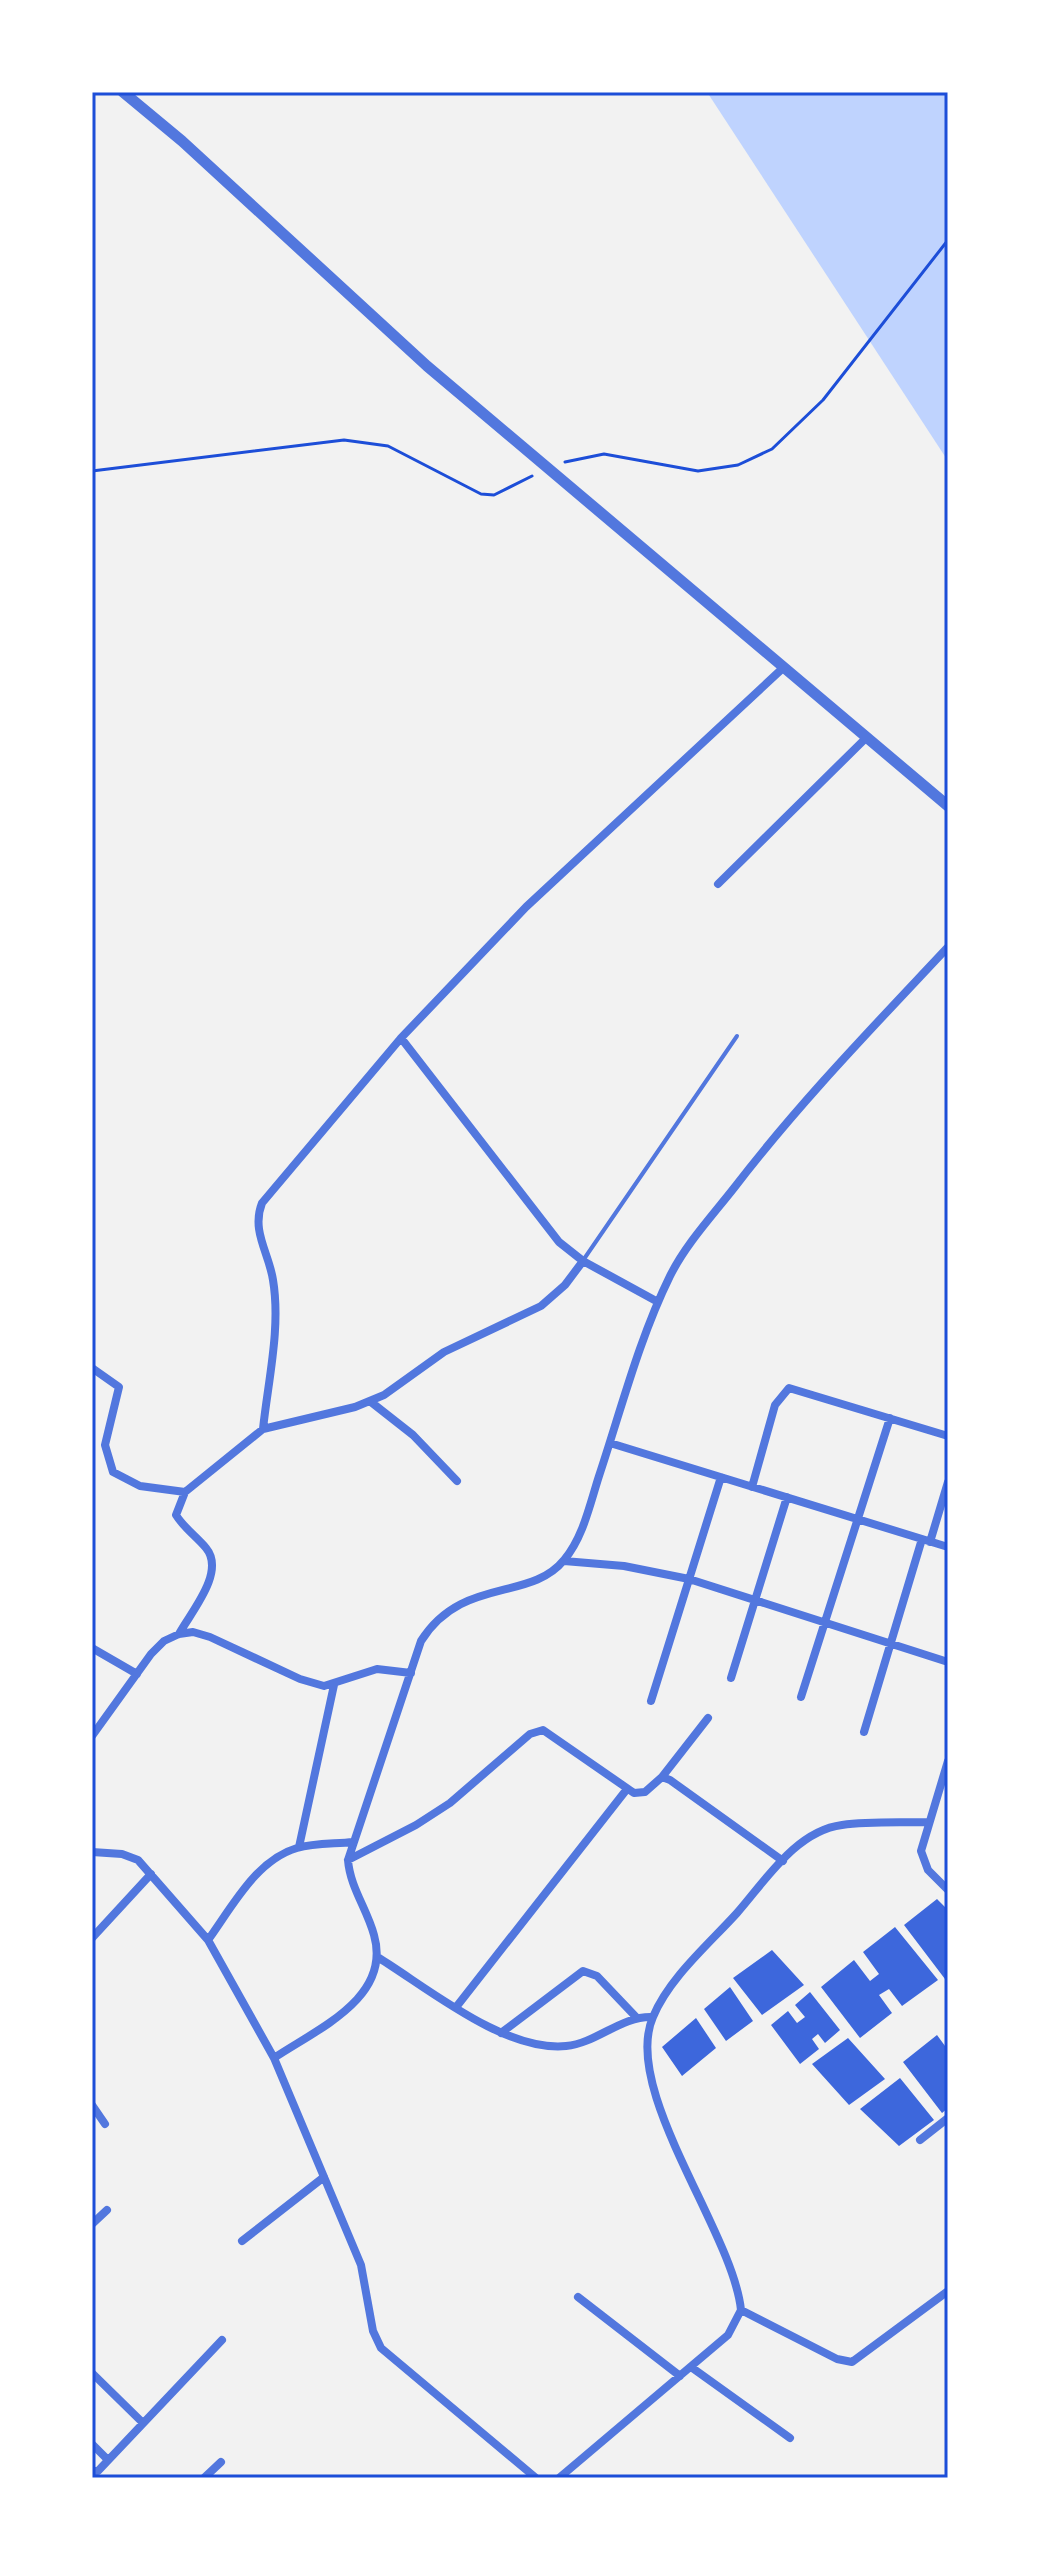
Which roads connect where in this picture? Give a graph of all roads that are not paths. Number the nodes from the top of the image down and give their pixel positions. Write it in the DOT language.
graph roads {
  1 [pos="123,92"];
  2 [pos="783,668"];
  3 [pos="866,738"];
  4 [pos="948,806"];
  5 [pos="718,884"];
  6 [pos="948,947"];
  7 [pos="737,1036"];
  8 [pos="401,1038"];
  9 [pos="583,1261"];
  10 [pos="658,1302"];
  11 [pos="92,1368"];
  12 [pos="371,1402"];
  13 [pos="890,1418"];
  14 [pos="263,1429"];
  15 [pos="948,1436"];
  16 [pos="610,1443"];
  17 [pos="721,1477"];
  18 [pos="457,1481"];
  19 [pos="948,1482"];
  20 [pos="752,1487"];
  21 [pos="185,1492"];
  22 [pos="787,1497"];
  23 [pos="857,1519"];
  24 [pos="926,1541"];
  25 [pos="948,1547"];
  26 [pos="564,1561"];
  27 [pos="689,1579"];
  28 [pos="755,1599"];
  29 [pos="824,1622"];
  30 [pos="179,1634"];
  31 [pos="890,1643"];
  32 [pos="92,1648"];
  33 [pos="948,1662"];
  34 [pos="411,1673"];
  35 [pos="137,1674"];
  36 [pos="731,1678"];
  37 [pos="334,1685"];
  38 [pos="801,1697"];
  39 [pos="651,1701"];
  40 [pos="708,1718"];
  41 [pos="864,1732"];
  42 [pos="92,1736"];
  43 [pos="948,1761"];
  44 [pos="662,1777"];
  45 [pos="627,1789"];
  46 [pos="928,1822"];
  47 [pos="353,1842"];
  48 [pos="299,1847"];
  49 [pos="92,1852"];
  50 [pos="348,1860"];
  51 [pos="783,1861"];
  52 [pos="151,1874"];
  53 [pos="948,1890"];
  54 [pos="92,1938"];
  55 [pos="208,1940"];
  56 [pos="379,1958"];
  57 [pos="457,2006"];
  58 [pos="636,2017"];
  59 [pos="652,2017"];
  60 [pos="501,2033"];
  61 [pos="274,2058"];
  62 [pos="92,2105"];
  63 [pos="948,2118"];
  64 [pos="105,2124"];
  65 [pos="920,2140"];
  66 [pos="324,2177"];
  67 [pos="107,2210"];
  68 [pos="92,2224"];
  69 [pos="242,2241"];
  70 [pos="948,2291"];
  71 [pos="578,2297"];
  72 [pos="741,2310"];
  73 [pos="222,2340"];
  74 [pos="691,2367"];
  75 [pos="92,2373"];
  76 [pos="680,2376"];
  77 [pos="143,2423"];
  78 [pos="790,2438"];
  79 [pos="92,2444"];
  80 [pos="108,2460"];
  81 [pos="221,2462"];
  82 [pos="92,2471"];
  83 [pos="204,2478"];
  84 [pos="536,2478"];
  85 [pos="559,2478"];
  1 -- 2 [label="street"];
  2 -- 3 [label="street"];
  2 -- 8 [label="street"];
  3 -- 4 [label="street"];
  3 -- 5 [label="street"];
  6 -- 10 [label="street"];
  7 -- 9 [label="lane"];
  8 -- 9 [label="street"];
  8 -- 14 [label="street"];
  9 -- 10 [label="street"];
  9 -- 12 [label="street"];
  10 -- 16 [label="street"];
  11 -- 21 [label="street"];
  12 -- 14 [label="street"];
  12 -- 18 [label="street"];
  13 -- 15 [label="street"];
  13 -- 20 [label="street"];
  13 -- 23 [label="street"];
  14 -- 21 [label="street"];
  16 -- 17 [label="street"];
  16 -- 26 [label="street"];
  17 -- 20 [label="street"];
  17 -- 27 [label="street"];
  19 -- 24 [label="street"];
  20 -- 22 [label="street"];
  21 -- 30 [label="street"];
  22 -- 23 [label="street"];
  22 -- 28 [label="street"];
  23 -- 24 [label="street"];
  23 -- 29 [label="street"];
  24 -- 25 [label="street"];
  24 -- 31 [label="street"];
  26 -- 27 [label="street"];
  26 -- 34 [label="street"];
  27 -- 28 [label="street"];
  27 -- 39 [label="street"];
  28 -- 29 [label="street"];
  28 -- 36 [label="street"];
  29 -- 31 [label="street"];
  29 -- 38 [label="street"];
  30 -- 35 [label="street"];
  30 -- 37 [label="street"];
  31 -- 33 [label="street"];
  31 -- 41 [label="street"];
  32 -- 35 [label="street"];
  34 -- 37 [label="street"];
  34 -- 47 [label="street"];
  35 -- 42 [label="street"];
  37 -- 48 [label="street"];
  40 -- 44 [label="street"];
  43 -- 46 [label="street"];
  44 -- 45 [label="street"];
  44 -- 51 [label="street"];
  45 -- 50 [label="street"];
  45 -- 57 [label="street"];
  46 -- 51 [label="street"];
  46 -- 53 [label="street"];
  47 -- 48 [label="street"];
  47 -- 50 [label="street"];
  48 -- 55 [label="street"];
  49 -- 52 [label="street"];
  50 -- 56 [label="street"];
  51 -- 59 [label="street"];
  52 -- 54 [label="street"];
  52 -- 55 [label="street"];
  55 -- 61 [label="street"];
  56 -- 57 [label="street"];
  56 -- 61 [label="street"];
  57 -- 60 [label="street"];
  58 -- 59 [label="street"];
  58 -- 60 [label="street"];
  58 -- 60 [label="street"];
  59 -- 72 [label="street"];
  61 -- 66 [label="street"];
  62 -- 64 [label="street"];
  63 -- 65 [label="street"];
  66 -- 69 [label="street"];
  66 -- 84 [label="street"];
  67 -- 68 [label="street"];
  70 -- 72 [label="street"];
  71 -- 76 [label="street"];
  72 -- 74 [label="street"];
  73 -- 77 [label="street"];
  74 -- 76 [label="street"];
  74 -- 78 [label="street"];
  75 -- 77 [label="street"];
  76 -- 85 [label="street"];
  77 -- 80 [label="street"];
  79 -- 80 [label="street"];
  80 -- 82 [label="street"];
  81 -- 83 [label="street"];
}
